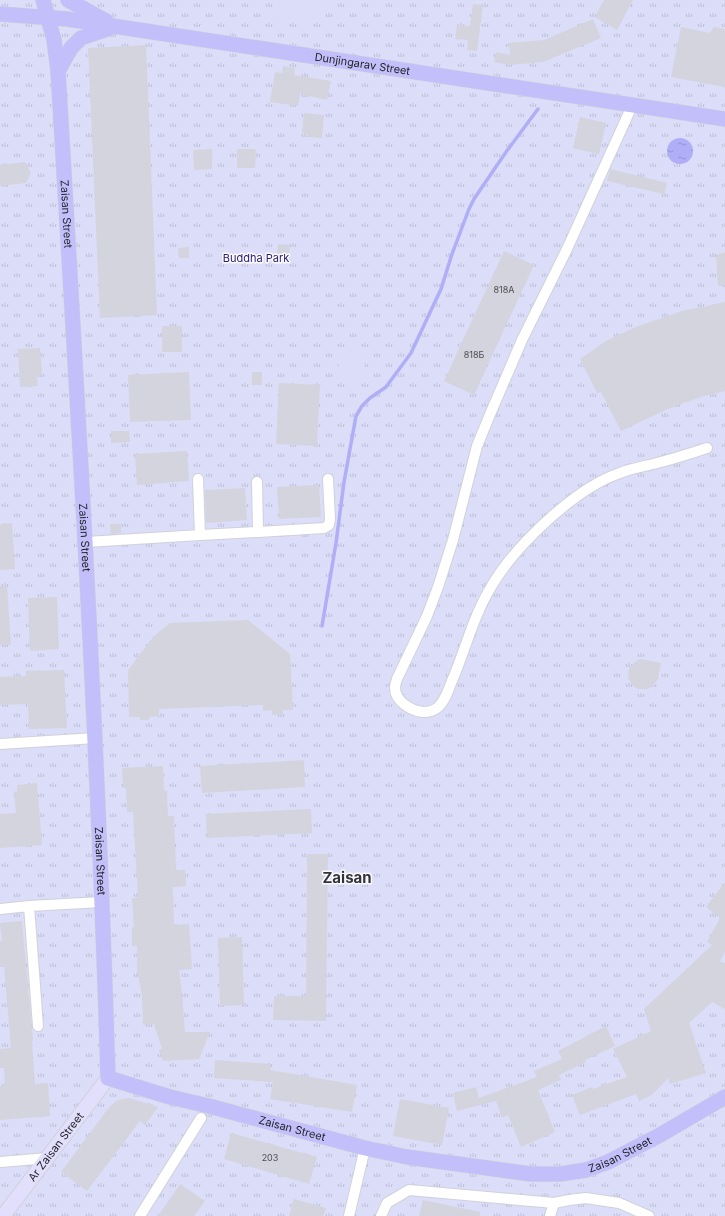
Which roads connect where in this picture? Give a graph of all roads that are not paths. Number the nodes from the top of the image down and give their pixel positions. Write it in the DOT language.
graph roads {
  1 [pos="43,0"];
  2 [pos="68,0"];
  3 [pos="0,14"];
  4 [pos="48,17"];
  5 [pos="116,27"];
  6 [pos="58,71"];
  7 [pos="632,106"];
  8 [pos="725,119"];
  9 [pos="707,448"];
  10 [pos="198,479"];
  11 [pos="328,479"];
  12 [pos="257,482"];
  13 [pos="258,532"];
  14 [pos="200,535"];
  15 [pos="86,542"];
  16 [pos="96,738"];
  17 [pos="0,744"];
  18 [pos="102,902"];
  19 [pos="29,906"];
  20 [pos="0,909"];
  21 [pos="38,1026"];
  22 [pos="108,1078"];
  23 [pos="725,1097"];
  24 [pos="201,1118"];
  25 [pos="365,1148"];
  26 [pos="48,1158"];
  27 [pos="0,1162"];
  28 [pos="554,1203"];
  29 [pos="3,1216"];
  30 [pos="140,1216"];
  31 [pos="349,1216"];
  32 [pos="381,1216"];
  33 [pos="550,1216"];
  34 [pos="649,1216"];
  1 -- 4 [label="main road, Zaisan Street"];
  2 -- 5 [label="main road"];
  3 -- 4 [label="main road, Dunjingarav Street"];
  4 -- 5 [label="main road, Dunjingarav Street"];
  4 -- 6 [label="main road, Zaisan Street"];
  5 -- 6 [label="main road"];
  5 -- 7 [label="main road, Dunjingarav Street"];
  6 -- 15 [label="main road, Zaisan Street"];
  7 -- 8 [label="main road, Dunjingarav Street"];
  7 -- 9 [label="street"];
  10 -- 14 [label="street"];
  11 -- 13 [label="street"];
  12 -- 13 [label="street"];
  13 -- 14 [label="street"];
  14 -- 15 [label="street"];
  15 -- 16 [label="main road, Zaisan Street"];
  16 -- 17 [label="street"];
  16 -- 18 [label="main road, Zaisan Street"];
  18 -- 19 [label="street"];
  18 -- 22 [label="main road, Zaisan Street"];
  19 -- 20 [label="street"];
  19 -- 21 [label="street"];
  22 -- 25 [label="main road, Zaisan Street"];
  22 -- 26 [label="street, Ar Zaisan Street"];
  23 -- 25 [label="main road, Zaisan Street"];
  24 -- 30 [label="street"];
  25 -- 31 [label="street"];
  26 -- 27 [label="street"];
  26 -- 29 [label="street, Ar Zaisan Street"];
  28 -- 32 [label="street"];
  28 -- 33 [label="street"];
  28 -- 34 [label="street"];
}
